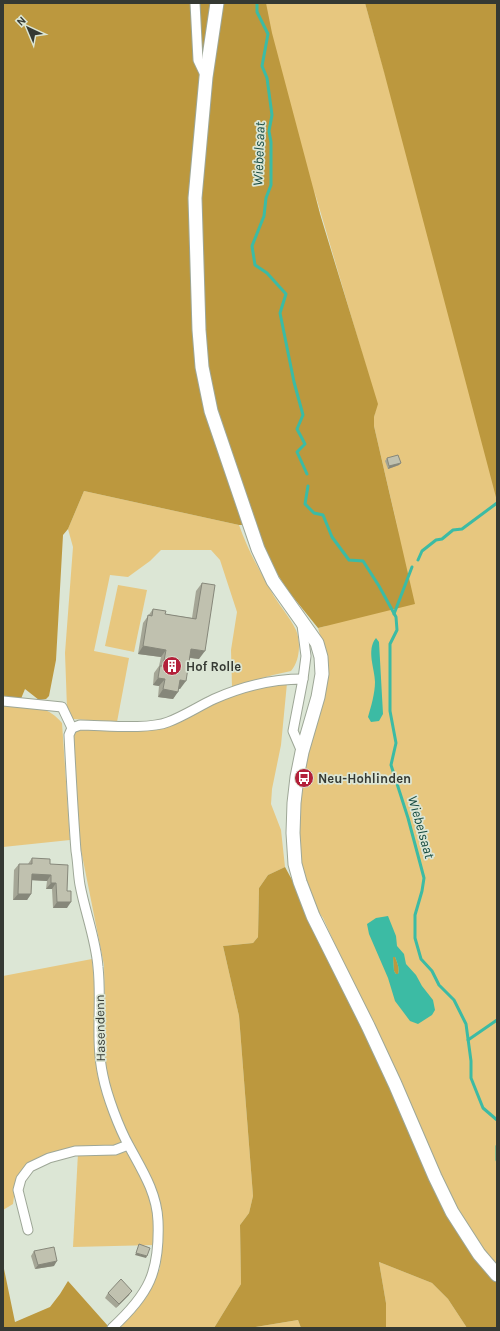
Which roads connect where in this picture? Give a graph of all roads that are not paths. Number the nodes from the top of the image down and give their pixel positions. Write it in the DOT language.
graph roads {
  1 [pos="195,3"];
  2 [pos="217,3"];
  3 [pos="206,77"];
  4 [pos="301,622"];
  5 [pos="303,679"];
  6 [pos="3,701"];
  7 [pos="72,728"];
  8 [pos="302,752"];
  9 [pos="128,1145"];
  10 [pos="28,1230"];
  11 [pos="497,1275"];
  12 [pos="112,1328"];
  1 -- 3 [label="street"];
  2 -- 3 [label="main road"];
  3 -- 4 [label="main road"];
  4 -- 5 [label="street"];
  4 -- 8 [label="main road"];
  5 -- 7 [label="street"];
  5 -- 8 [label="street"];
  6 -- 7 [label="street"];
  7 -- 9 [label="street, Hasendenn"];
  8 -- 11 [label="main road"];
  9 -- 10 [label="street"];
  9 -- 12 [label="street, Hasendenn"];
}
